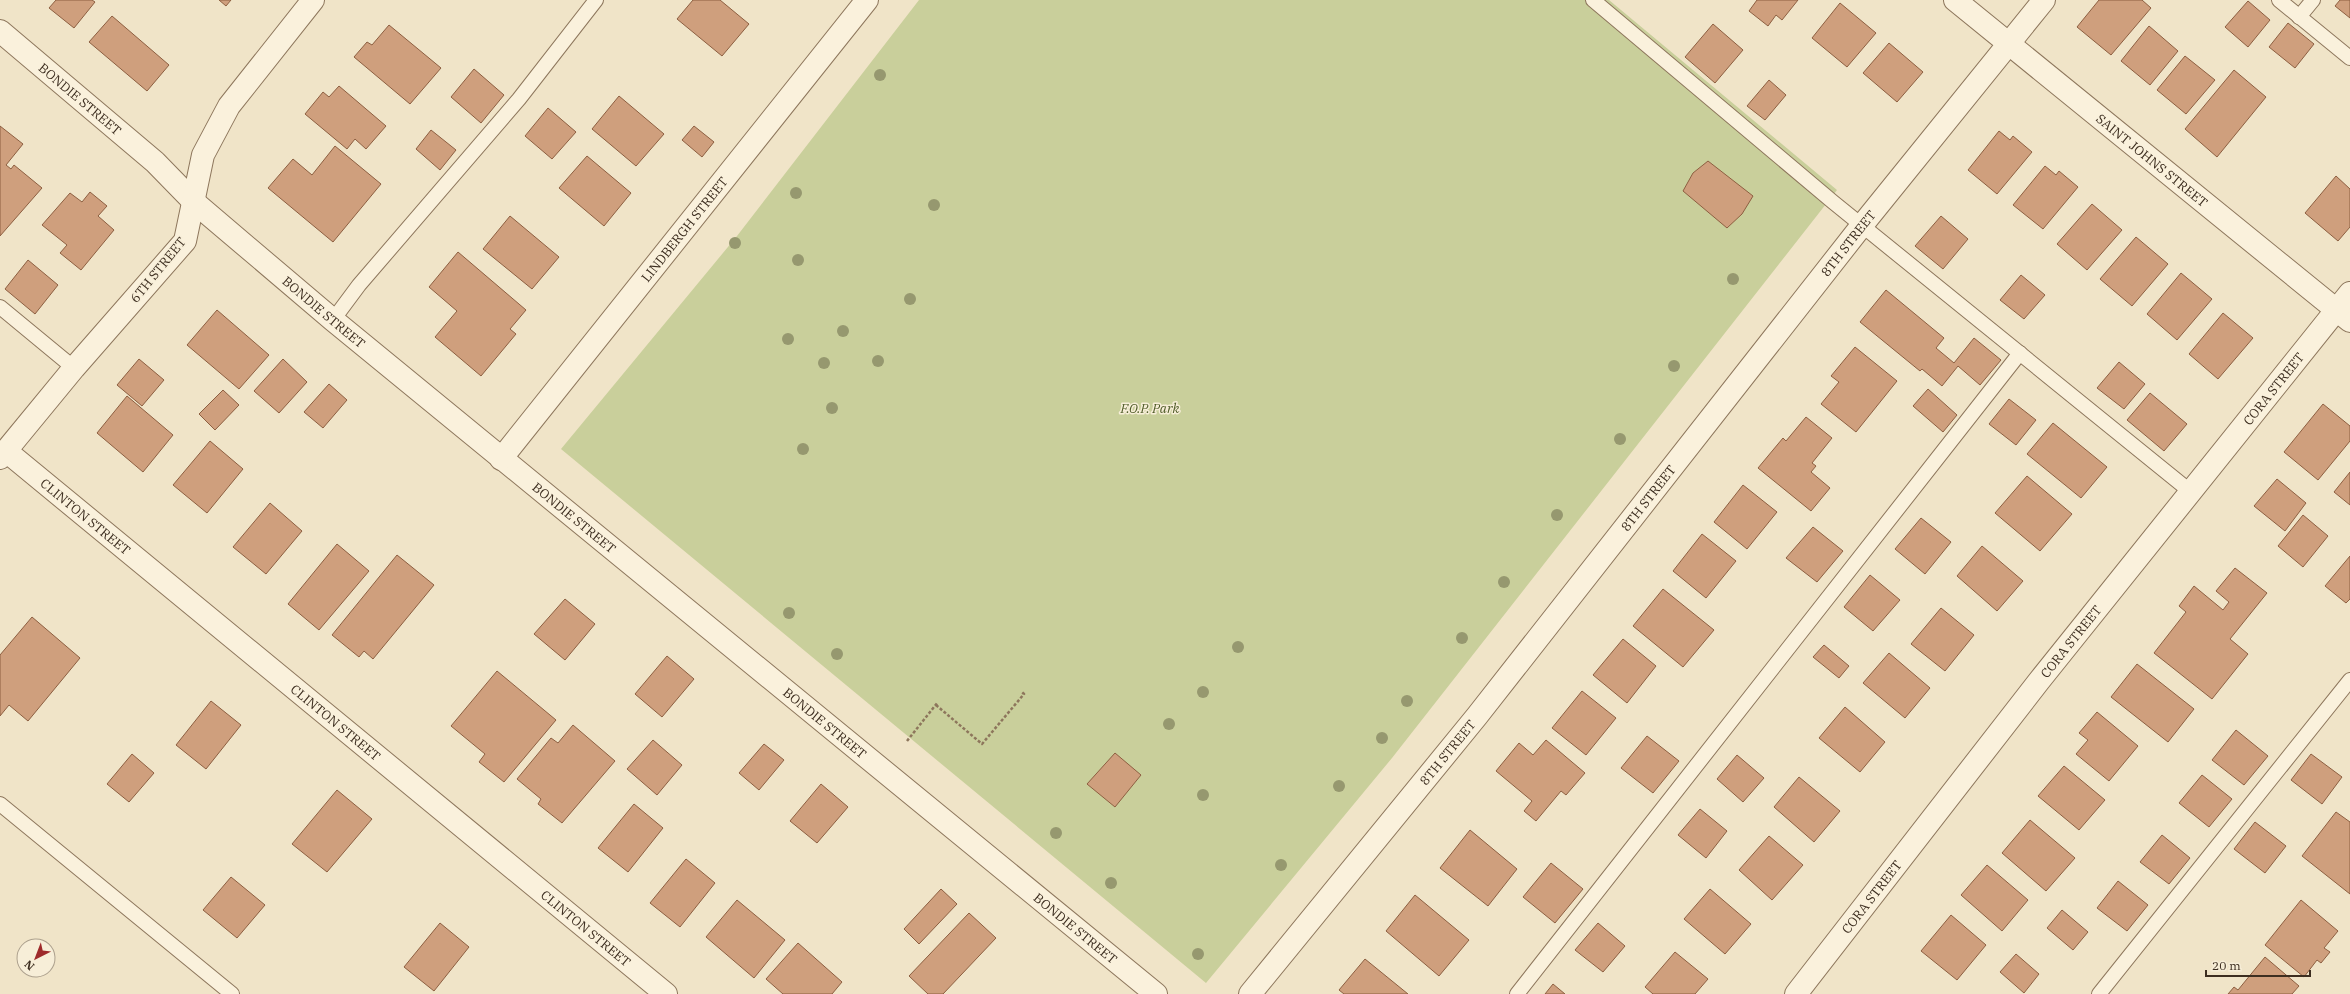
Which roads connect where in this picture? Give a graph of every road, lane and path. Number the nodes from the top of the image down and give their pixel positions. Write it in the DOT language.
graph roads {
  1 [pos="312,0"];
  2 [pos="596,0"];
  3 [pos="867,0"];
  4 [pos="1593,0"];
  5 [pos="1955,0"];
  6 [pos="2044,0"];
  7 [pos="2278,0"];
  8 [pos="2313,0"];
  9 [pos="2299,17"];
  10 [pos="0,31"];
  11 [pos="2008,44"];
  12 [pos="2350,58"];
  13 [pos="194,202"];
  14 [pos="1863,224"];
  15 [pos="2350,293"];
  16 [pos="0,307"];
  17 [pos="2343,316"];
  18 [pos="333,320"];
  19 [pos="2020,352"];
  20 [pos="74,368"];
  21 [pos="3,454"];
  22 [pos="501,459"];
  23 [pos="2190,492"];
  24 [pos="2350,680"];
  25 [pos="1021,691"];
  26 [pos="938,702"];
  27 [pos="936,705"];
  28 [pos="907,741"];
  29 [pos="0,804"];
  30 [pos="232,994"];
  31 [pos="666,994"];
  32 [pos="1156,994"];
  33 [pos="1250,994"];
  34 [pos="1517,994"];
  35 [pos="1796,994"];
  36 [pos="2099,994"];
  1 -- 13 [label="street, 6TH STREET"];
  2 -- 18 [label="lane"];
  3 -- 22 [label="street, LINDBERGH STREET"];
  4 -- 14 [label="lane"];
  5 -- 11 [label="street, SAINT JOHNS STREET"];
  6 -- 11 [label="street, 8TH STREET"];
  7 -- 9 [label="lane"];
  8 -- 9 [label="lane"];
  9 -- 12 [label="lane"];
  10 -- 13 [label="street, BONDIE STREET"];
  11 -- 14 [label="street, 8TH STREET"];
  11 -- 17 [label="street, SAINT JOHNS STREET"];
  13 -- 18 [label="street, BONDIE STREET"];
  13 -- 20 [label="street, 6TH STREET"];
  14 -- 19 [label="lane"];
  14 -- 33 [label="street, 8TH STREET"];
  15 -- 17 [label="street, CORA STREET"];
  16 -- 20 [label="lane"];
  17 -- 23 [label="street, CORA STREET"];
  18 -- 22 [label="street, BONDIE STREET"];
  19 -- 23 [label="lane"];
  19 -- 34 [label="lane"];
  20 -- 21 [label="street, 6TH STREET"];
  21 -- 31 [label="street, CLINTON STREET"];
  22 -- 32 [label="street, BONDIE STREET"];
  23 -- 35 [label="street, CORA STREET"];
  24 -- 36 [label="lane"];
  25 -- 27 [label="path"];
  26 -- 27 [label="path"];
  27 -- 28 [label="path"];
  29 -- 30 [label="lane"];
}
